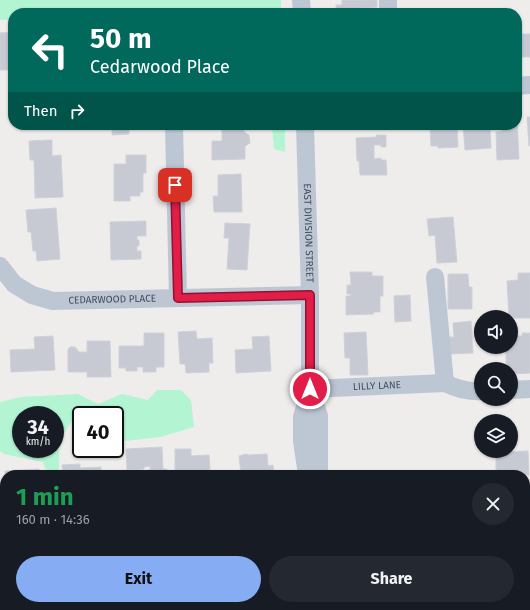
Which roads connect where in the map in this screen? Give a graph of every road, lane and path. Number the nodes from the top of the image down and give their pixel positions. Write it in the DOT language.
graph roads {
  1 [pos="174,130"];
  2 [pos="305,130"];
  3 [pos="0,266"];
  4 [pos="435,277"];
  5 [pos="310,295"];
  6 [pos="178,298"];
  7 [pos="445,383"];
  8 [pos="310,389"];
  9 [pos="530,389"];
  10 [pos="518,390"];
  11 [pos="474,392"];
  12 [pos="306,470"];
  13 [pos="319,470"];
  1 -- 6 [label="street"];
  2 -- 5 [label="street, EAST DIVISION STREET"];
  3 -- 6 [label="street, CEDARWOOD PLACE"];
  4 -- 7 [label="street"];
  5 -- 6 [label="street, CEDARWOOD PLACE"];
  5 -- 8 [label="street, EAST DIVISION STREET"];
  7 -- 8 [label="street, LILLY LANE"];
  7 -- 11 [label="street, LILLY LANE"];
  8 -- 12 [label="street, EAST DIVISION STREET"];
  8 -- 13 [label="street, EAST DIVISION STREET"];
  9 -- 10 [label="street"];
}
